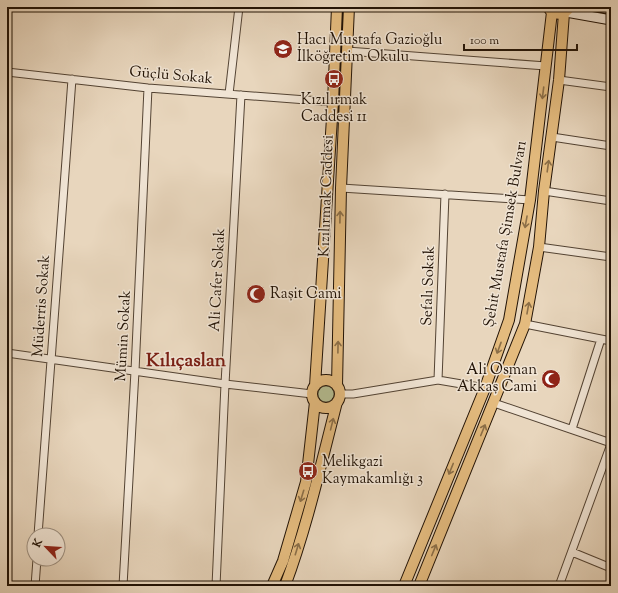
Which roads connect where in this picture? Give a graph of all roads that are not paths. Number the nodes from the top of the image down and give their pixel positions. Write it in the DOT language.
graph roads {
  1 [pos="238,7"];
  2 [pos="337,7"];
  3 [pos="349,7"];
  4 [pos="599,7"];
  5 [pos="611,9"];
  6 [pos="550,10"];
  7 [pos="566,11"];
  8 [pos="611,20"];
  9 [pos="347,51"];
  10 [pos="546,66"];
  11 [pos="7,72"];
  12 [pos="72,79"];
  13 [pos="559,80"];
  14 [pos="611,87"];
  15 [pos="148,88"];
  16 [pos="229,94"];
  17 [pos="241,95"];
  18 [pos="333,102"];
  19 [pos="552,137"];
  20 [pos="611,146"];
  21 [pos="341,188"];
  22 [pos="544,191"];
  23 [pos="445,194"];
  24 [pos="530,200"];
  25 [pos="611,201"];
  26 [pos="539,247"];
  27 [pos="611,258"];
  28 [pos="525,324"];
  29 [pos="601,339"];
  30 [pos="611,341"];
  31 [pos="7,353"];
  32 [pos="51,360"];
  33 [pos="135,371"];
  34 [pos="438,380"];
  35 [pos="225,384"];
  36 [pos="484,388"];
  37 [pos="314,394"];
  38 [pos="338,394"];
  39 [pos="494,403"];
  40 [pos="572,429"];
  41 [pos="611,444"];
  42 [pos="39,527"];
  43 [pos="572,552"];
  44 [pos="36,567"];
  45 [pos="611,568"];
  46 [pos="35,586"];
  47 [pos="123,586"];
  48 [pos="216,586"];
  49 [pos="272,586"];
  50 [pos="285,586"];
  51 [pos="404,586"];
  52 [pos="419,586"];
  53 [pos="559,586"];
  1 -- 16 [label="street"];
  2 -- 18 [label="main road, Kızılırmak Caddesi"];
  3 -- 9 [label="main road, Kızılırmak Caddesi"];
  4 -- 5 [label="street"];
  6 -- 7 [label="main road"];
  6 -- 10 [label="main road, Şehit Mustafa Şimsek Bulvarı"];
  7 -- 8 [label="street"];
  7 -- 13 [label="main road, Şehit Mustafa Şimsek Bulvarı"];
  9 -- 10 [label="street"];
  9 -- 21 [label="main road, Kızılırmak Caddesi"];
  10 -- 24 [label="main road, Şehit Mustafa Şimsek Bulvarı, one-way"];
  11 -- 12 [label="street, Güçlü Sokak"];
  12 -- 15 [label="street, Güçlü Sokak"];
  12 -- 32 [label="street, Müderris Sokak"];
  13 -- 14 [label="street"];
  13 -- 19 [label="main road, Şehit Mustafa Şimsek Bulvarı"];
  15 -- 16 [label="street, Güçlü Sokak"];
  15 -- 33 [label="street, Mümin Sokak"];
  16 -- 17 [label="street, Güçlü Sokak"];
  17 -- 18 [label="street, Güçlü Sokak"];
  17 -- 35 [label="street, Ali Cafer Sokak"];
  18 -- 37 [label="main road, Kızılırmak Caddesi"];
  19 -- 20 [label="street"];
  22 -- 19 [label="main road, Şehit Mustafa Şimsek Bulvarı, one-way"];
  21 -- 23 [label="street"];
  38 -- 21 [label="main road, Kızılırmak Caddesi, one-way"];
  22 -- 25 [label="street"];
  22 -- 26 [label="main road, Şehit Mustafa Şimsek Bulvarı"];
  23 -- 24 [label="street"];
  23 -- 34 [label="street, Sefalı Sokak"];
  24 -- 36 [label="main road, Şehit Mustafa Şimsek Bulvarı, one-way"];
  26 -- 27 [label="street"];
  28 -- 26 [label="main road, Şehit Mustafa Şimsek Bulvarı, one-way"];
  28 -- 29 [label="street"];
  28 -- 39 [label="main road, Şehit Mustafa Şimsek Bulvarı"];
  29 -- 30 [label="street"];
  29 -- 40 [label="street"];
  31 -- 32 [label="street"];
  32 -- 33 [label="street"];
  32 -- 42 [label="street, Müderris Sokak"];
  33 -- 35 [label="street"];
  33 -- 47 [label="street, Mümin Sokak"];
  34 -- 36 [label="street"];
  34 -- 38 [label="street"];
  35 -- 37 [label="street"];
  35 -- 48 [label="street, Ali Cafer Sokak"];
  36 -- 51 [label="main road, Şehit Mustafa Şimsek Bulvarı, one-way"];
  37 -- 38 [label="main road"];
  37 -- 38 [label="main road"];
  37 -- 49 [label="main road, Kızılırmak Caddesi, one-way"];
  50 -- 38 [label="main road, Kızılırmak Caddesi, one-way"];
  39 -- 40 [label="street"];
  52 -- 39 [label="main road, Şehit Mustafa Şimsek Bulvarı, one-way"];
  40 -- 41 [label="street"];
  41 -- 43 [label="street"];
  43 -- 45 [label="street"];
  43 -- 53 [label="street"];
  44 -- 46 [label="street"];
}
